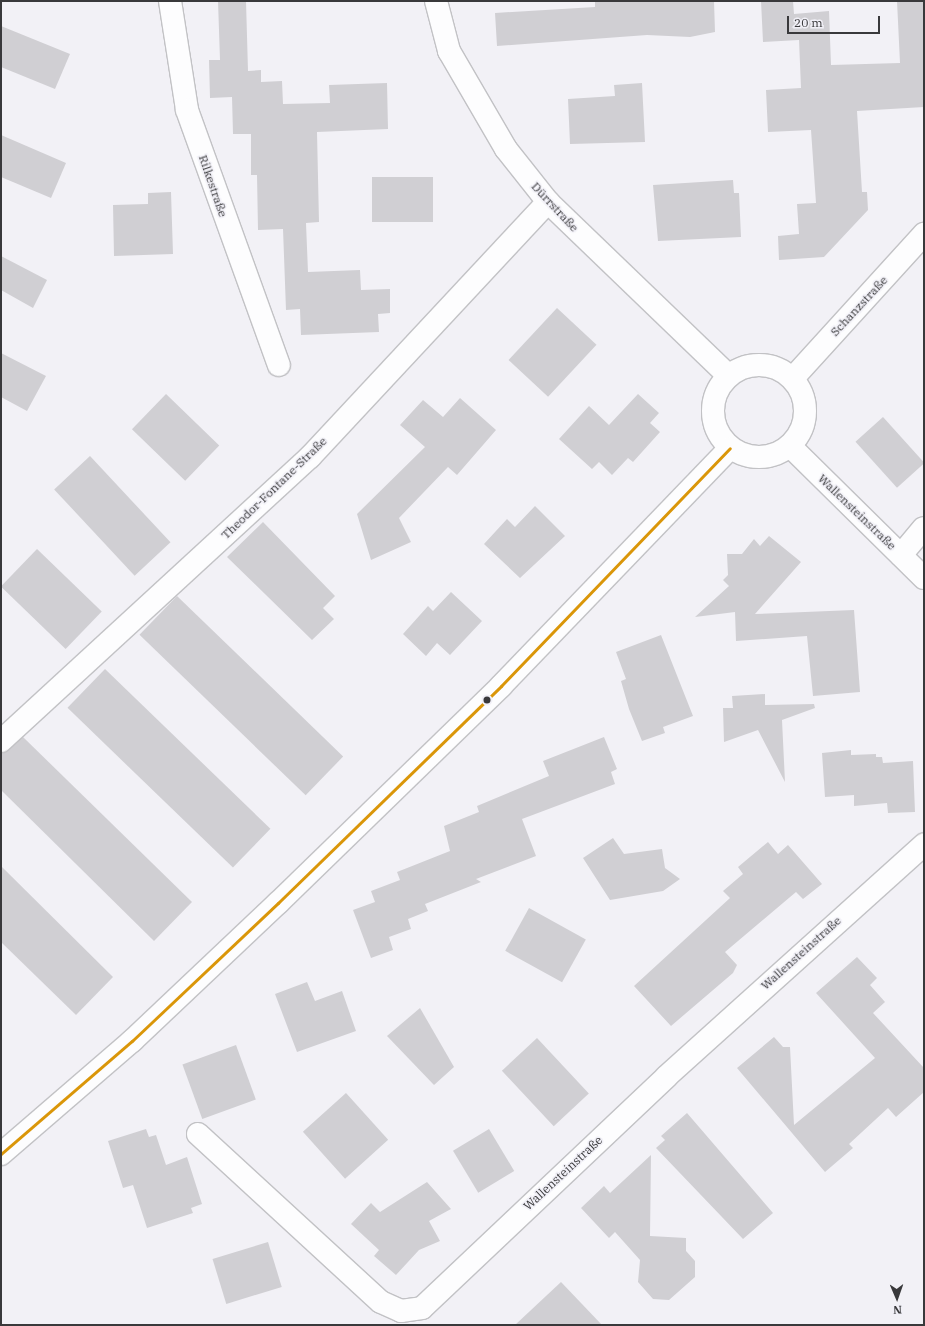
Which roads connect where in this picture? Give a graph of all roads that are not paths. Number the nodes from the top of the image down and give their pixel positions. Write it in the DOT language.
graph roads {
  1 [pos="170,1"];
  2 [pos="436,1"];
  3 [pos="548,202"];
  4 [pos="924,234"];
  5 [pos="279,365"];
  6 [pos="728,375"];
  7 [pos="793,378"];
  8 [pos="790,446"];
  9 [pos="730,448"];
  10 [pos="924,528"];
  11 [pos="901,555"];
  12 [pos="924,578"];
  13 [pos="1,741"];
  14 [pos="924,845"];
  15 [pos="198,1134"];
  16 [pos="1,1154"];
  1 -- 5 [label="street, Rilkestraße"];
  2 -- 3 [label="street, Dürrstraße"];
  3 -- 6 [label="street, Dürrstraße"];
  3 -- 13 [label="street, Theodor-Fontane-Straße"];
  4 -- 7 [label="street, Schanzstraße"];
  6 -- 7 [label="street"];
  6 -- 9 [label="street"];
  7 -- 8 [label="street"];
  8 -- 9 [label="street"];
  8 -- 11 [label="street, Wallensteinstraße"];
  9 -- 16 [label="street"];
  10 -- 11 [label="street"];
  11 -- 12 [label="street, Wallensteinstraße"];
  14 -- 15 [label="street, Wallensteinstraße"];
}
